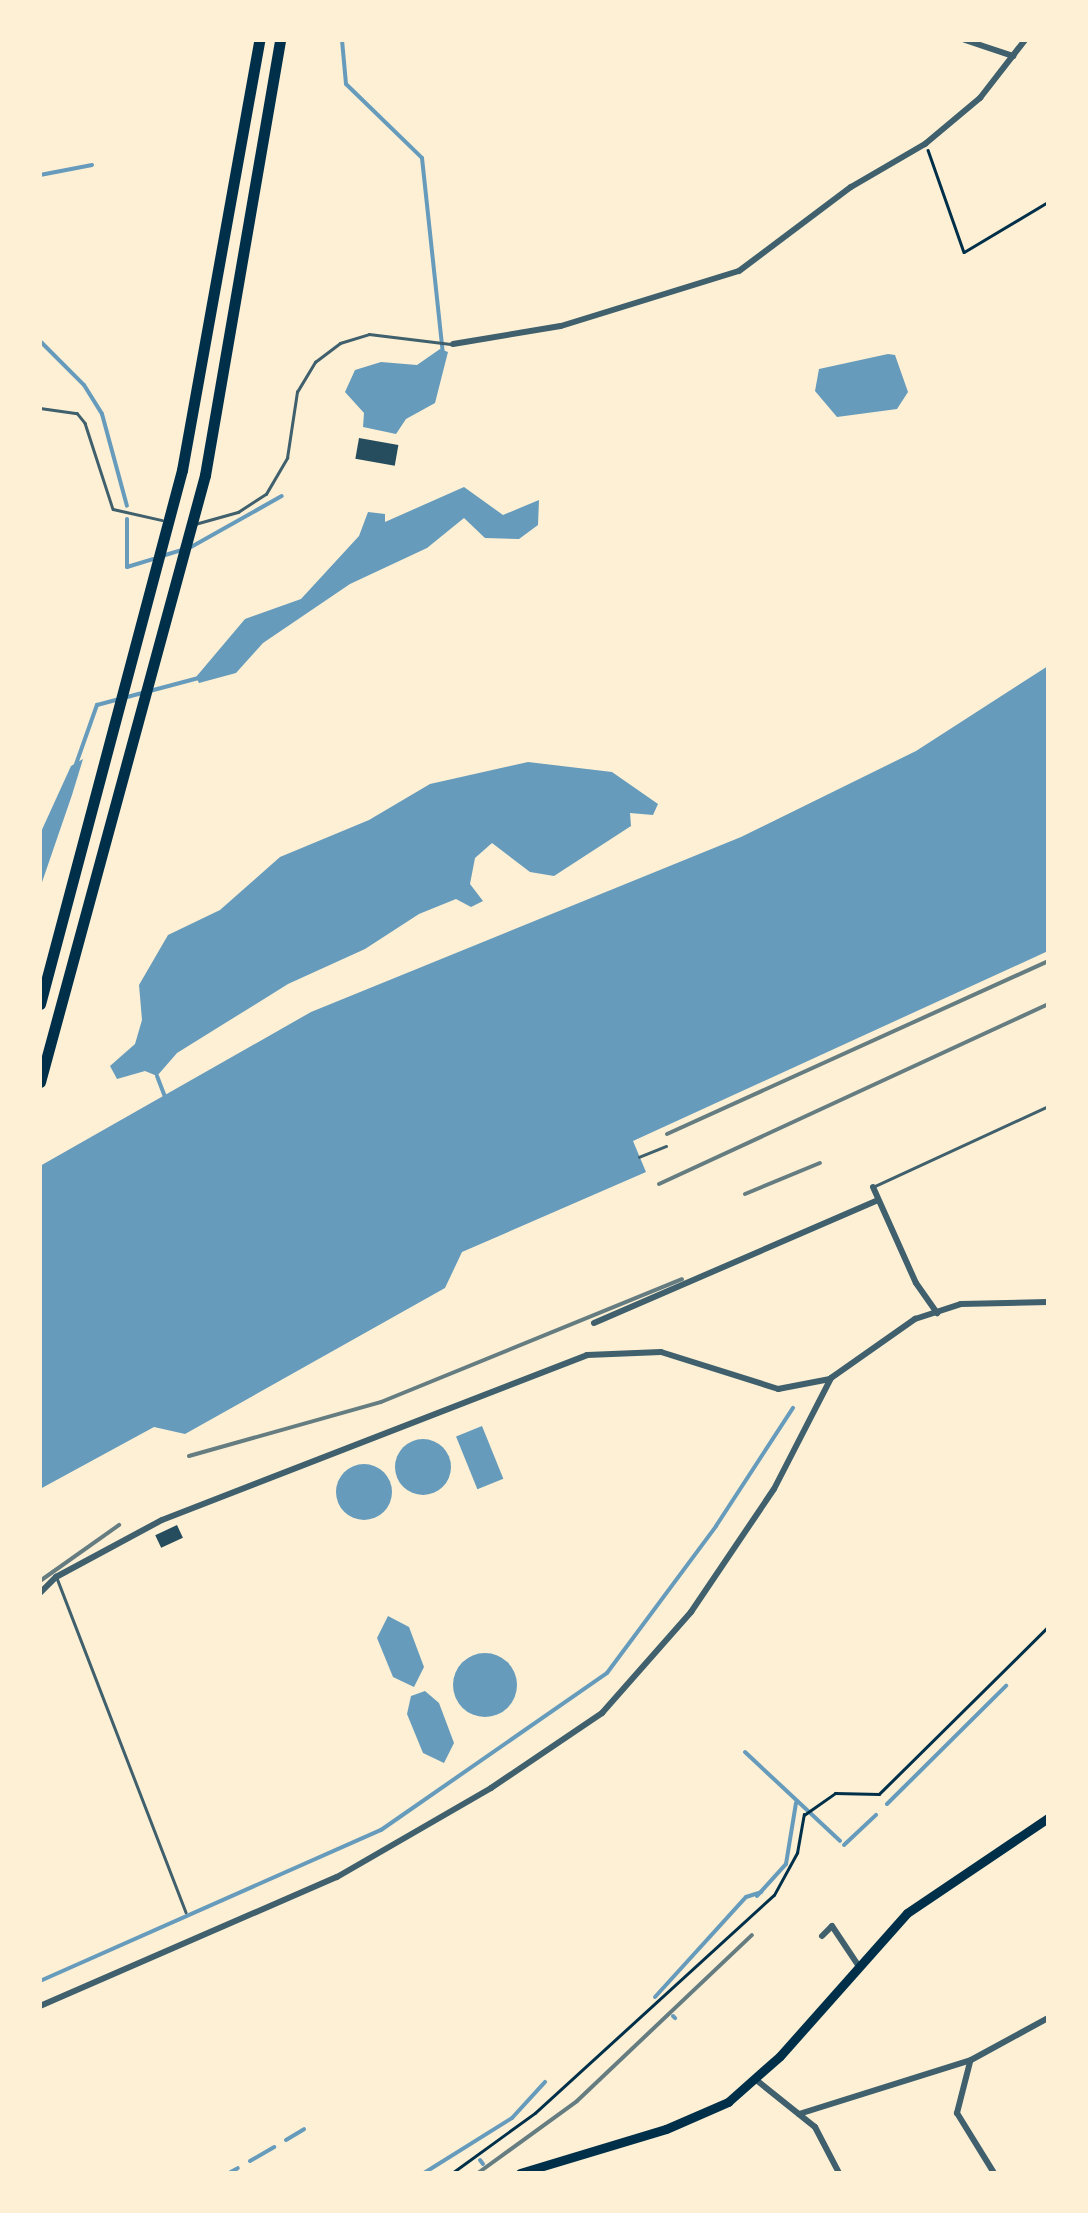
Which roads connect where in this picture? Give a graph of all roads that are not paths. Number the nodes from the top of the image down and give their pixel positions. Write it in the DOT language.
graph roads {
  1 [pos="259,40"];
  2 [pos="280,40"];
  3 [pos="966,40"];
  4 [pos="1025,40"];
  5 [pos="1013,56"];
  6 [pos="453,344"];
  7 [pos="40,408"];
  8 [pos="40,1004"];
  9 [pos="40,1082"];
  10 [pos="1048,1106"];
  11 [pos="666,1146"];
  12 [pos="640,1158"];
  13 [pos="872,1187"];
  14 [pos="878,1200"];
  15 [pos="1048,1302"];
  16 [pos="937,1312"];
  17 [pos="594,1323"];
  18 [pos="831,1378"];
  19 [pos="56,1577"];
  20 [pos="40,1593"];
  21 [pos="1048,1818"];
  22 [pos="186,1912"];
  23 [pos="822,1936"];
  24 [pos="858,1965"];
  25 [pos="40,2006"];
  26 [pos="1048,2018"];
  27 [pos="971,2060"];
  28 [pos="754,2079"];
  29 [pos="799,2114"];
  30 [pos="520,2173"];
  31 [pos="839,2173"];
  32 [pos="994,2173"];
  1 -- 8 [label="highway"];
  2 -- 9 [label="highway"];
  3 -- 5 [label="street"];
  4 -- 5 [label="street"];
  5 -- 6 [label="street"];
  6 -- 7 [label="lane"];
  10 -- 13 [label="lane"];
  11 -- 12 [label="lane"];
  13 -- 14 [label="street"];
  14 -- 16 [label="street"];
  14 -- 17 [label="street"];
  15 -- 16 [label="street"];
  16 -- 18 [label="street"];
  18 -- 19 [label="street"];
  18 -- 25 [label="street"];
  19 -- 20 [label="street"];
  19 -- 22 [label="lane"];
  21 -- 24 [label="main road"];
  23 -- 24 [label="street"];
  24 -- 28 [label="main road"];
  26 -- 27 [label="street"];
  27 -- 29 [label="street"];
  27 -- 32 [label="street"];
  28 -- 29 [label="street"];
  28 -- 30 [label="main road"];
  29 -- 31 [label="street"];
}
